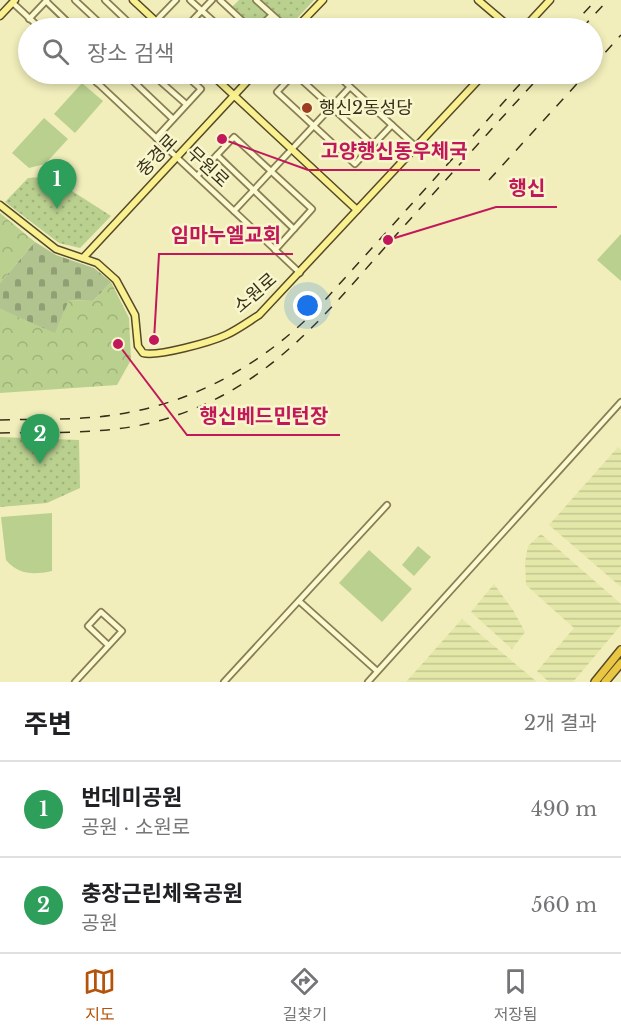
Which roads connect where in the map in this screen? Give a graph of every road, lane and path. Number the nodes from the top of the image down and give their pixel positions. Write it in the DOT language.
graph roads {
  1 [pos="75,0"];
  2 [pos="105,0"];
  3 [pos="133,0"];
  4 [pos="176,0"];
  5 [pos="190,0"];
  6 [pos="212,0"];
  7 [pos="220,0"];
  8 [pos="256,0"];
  9 [pos="322,0"];
  10 [pos="478,0"];
  11 [pos="550,0"];
  12 [pos="14,1"];
  13 [pos="47,1"];
  14 [pos="2,11"];
  15 [pos="201,11"];
  16 [pos="272,15"];
  17 [pos="29,18"];
  18 [pos="31,18"];
  19 [pos="64,18"];
  20 [pos="94,18"];
  21 [pos="124,18"];
  22 [pos="152,18"];
  23 [pos="160,18"];
  24 [pos="194,18"];
  25 [pos="209,18"];
  26 [pos="239,18"];
  27 [pos="269,18"];
  28 [pos="275,18"];
  29 [pos="305,18"];
  30 [pos="499,18"];
  31 [pos="533,18"];
  32 [pos="99,84"];
  33 [pos="136,84"];
  34 [pos="163,84"];
  35 [pos="195,84"];
  36 [pos="222,84"];
  37 [pos="244,84"];
  38 [pos="285,84"];
  39 [pos="306,84"];
  40 [pos="347,84"];
  41 [pos="474,84"];
  42 [pos="350,87"];
  43 [pos="234,95"];
  44 [pos="186,104"];
  45 [pos="331,107"];
  46 [pos="173,119"];
  47 [pos="392,125"];
  48 [pos="314,126"];
  49 [pos="156,138"];
  50 [pos="373,145"];
  51 [pos="415,146"];
  52 [pos="292,148"];
  53 [pos="217,155"];
  54 [pos="177,156"];
  55 [pos="271,171"];
  56 [pos="197,176"];
  57 [pos="253,190"];
  58 [pos="0,205"];
  59 [pos="357,210"];
  60 [pos="234,211"];
  61 [pos="294,229"];
  62 [pos="275,250"];
  63 [pos="82,258"];
  64 [pos="300,273"];
  65 [pos="621,402"];
  66 [pos="387,505"];
  67 [pos="299,601"];
  68 [pos="108,645"];
  69 [pos="621,650"];
  70 [pos="621,663"];
  71 [pos="377,671"];
  72 [pos="75,682"];
  73 [pos="224,682"];
  74 [pos="368,682"];
  75 [pos="594,682"];
  76 [pos="605,682"];
  1 -- 20 [label="street"];
  2 -- 21 [label="street"];
  3 -- 22 [label="main road"];
  4 -- 23 [label="street"];
  5 -- 15 [label="street"];
  6 -- 15 [label="street"];
  7 -- 26 [label="street"];
  8 -- 16 [label="street"];
  9 -- 29 [label="main road"];
  10 -- 30 [label="main road"];
  11 -- 31 [label="main road"];
  12 -- 14 [label="main road"];
  12 -- 17 [label="street"];
  13 -- 18 [label="street"];
  13 -- 19 [label="street"];
  15 -- 24 [label="street"];
  15 -- 25 [label="street"];
  16 -- 27 [label="street"];
  16 -- 28 [label="street"];
  32 -- 49 [label="street, 무원로"];
  33 -- 46 [label="street"];
  34 -- 44 [label="street"];
  35 -- 44 [label="street"];
  36 -- 43 [label="main road"];
  37 -- 43 [label="main road, 충경로"];
  38 -- 48 [label="street"];
  39 -- 45 [label="street"];
  40 -- 42 [label="street"];
  41 -- 51 [label="main road, 소원로"];
  42 -- 45 [label="street"];
  42 -- 47 [label="street"];
  43 -- 52 [label="main road"];
  43 -- 54 [label="main road, 충경로"];
  44 -- 46 [label="street"];
  45 -- 48 [label="street"];
  45 -- 50 [label="street"];
  46 -- 49 [label="street"];
  47 -- 50 [label="street"];
  47 -- 51 [label="street"];
  48 -- 50 [label="street"];
  48 -- 52 [label="street"];
  49 -- 54 [label="street, 무원로"];
  51 -- 59 [label="main road, 소원로"];
  52 -- 55 [label="street"];
  52 -- 59 [label="main road"];
  53 -- 55 [label="street"];
  53 -- 56 [label="street"];
  53 -- 57 [label="street"];
  54 -- 56 [label="street, 무원로"];
  54 -- 63 [label="main road, 충경로"];
  55 -- 57 [label="street"];
  55 -- 61 [label="street"];
  56 -- 60 [label="street, 무원로"];
  57 -- 60 [label="street"];
  57 -- 61 [label="street"];
  58 -- 63 [label="main road, 소원로"];
  59 -- 64 [label="main road, 소원로"];
  60 -- 62 [label="street, 무원로"];
  61 -- 62 [label="street"];
  62 -- 64 [label="street, 무원로"];
  63 -- 64 [label="main road, 소원로"];
  65 -- 71 [label="street"];
  66 -- 67 [label="street"];
  67 -- 71 [label="street"];
  67 -- 73 [label="street"];
  68 -- 68 [label="street"];
  68 -- 72 [label="street"];
  69 -- 75 [label="highway"];
  70 -- 76 [label="highway"];
  71 -- 74 [label="street"];
}
